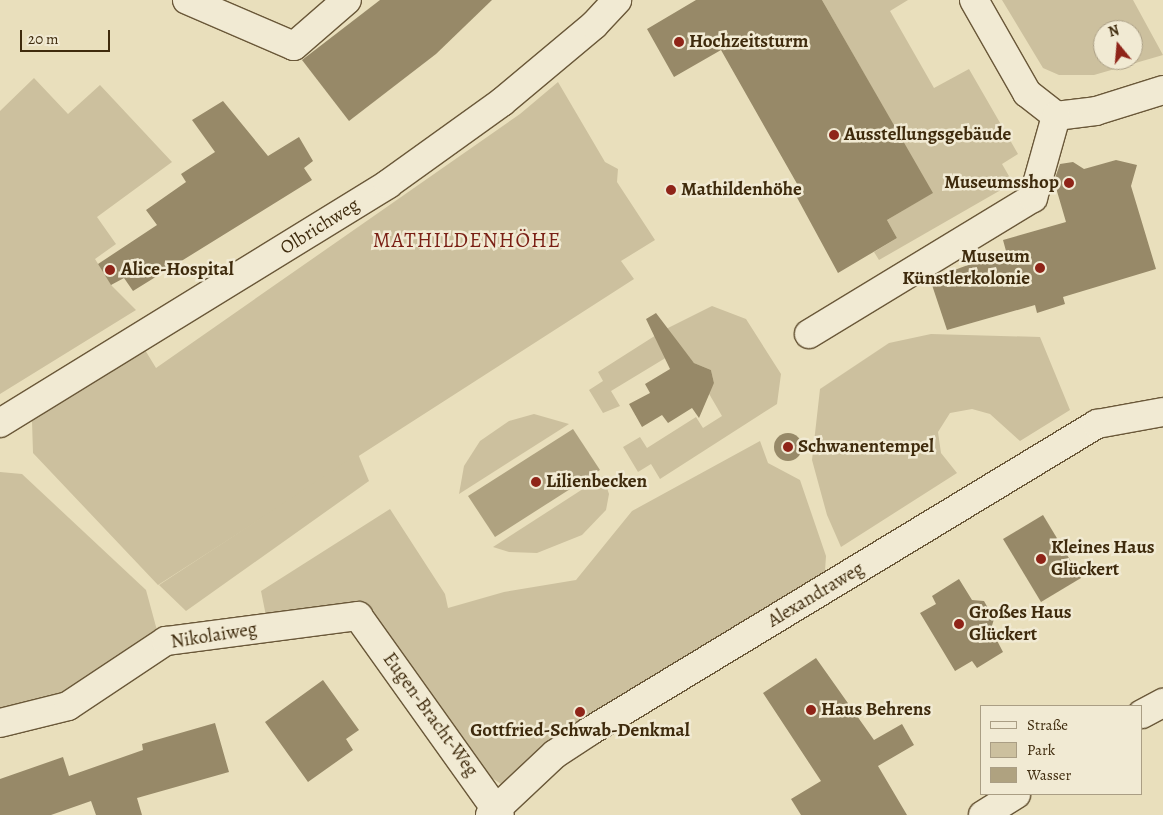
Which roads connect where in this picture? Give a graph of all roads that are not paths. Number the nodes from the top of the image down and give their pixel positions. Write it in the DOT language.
graph roads {
  1 [pos="187,0"];
  2 [pos="347,0"];
  3 [pos="617,0"];
  4 [pos="974,0"];
  5 [pos="1163,90"];
  6 [pos="1056,116"];
  7 [pos="809,334"];
  8 [pos="1163,412"];
  9 [pos="0,423"];
  10 [pos="358,616"];
  11 [pos="1163,703"];
  12 [pos="1143,713"];
  13 [pos="0,723"];
  14 [pos="1014,795"];
  15 [pos="495,813"];
  16 [pos="983,815"];
  1 -- 2 [label="street"];
  3 -- 9 [label="street, Olbrichweg"];
  4 -- 6 [label="street"];
  5 -- 6 [label="street"];
  6 -- 7 [label="street"];
  8 -- 15 [label="street, Alexandraweg"];
  10 -- 13 [label="street, Nikolaiweg"];
  10 -- 15 [label="street, Eugen-Bracht-Weg"];
  11 -- 12 [label="street"];
  14 -- 16 [label="street"];
}
